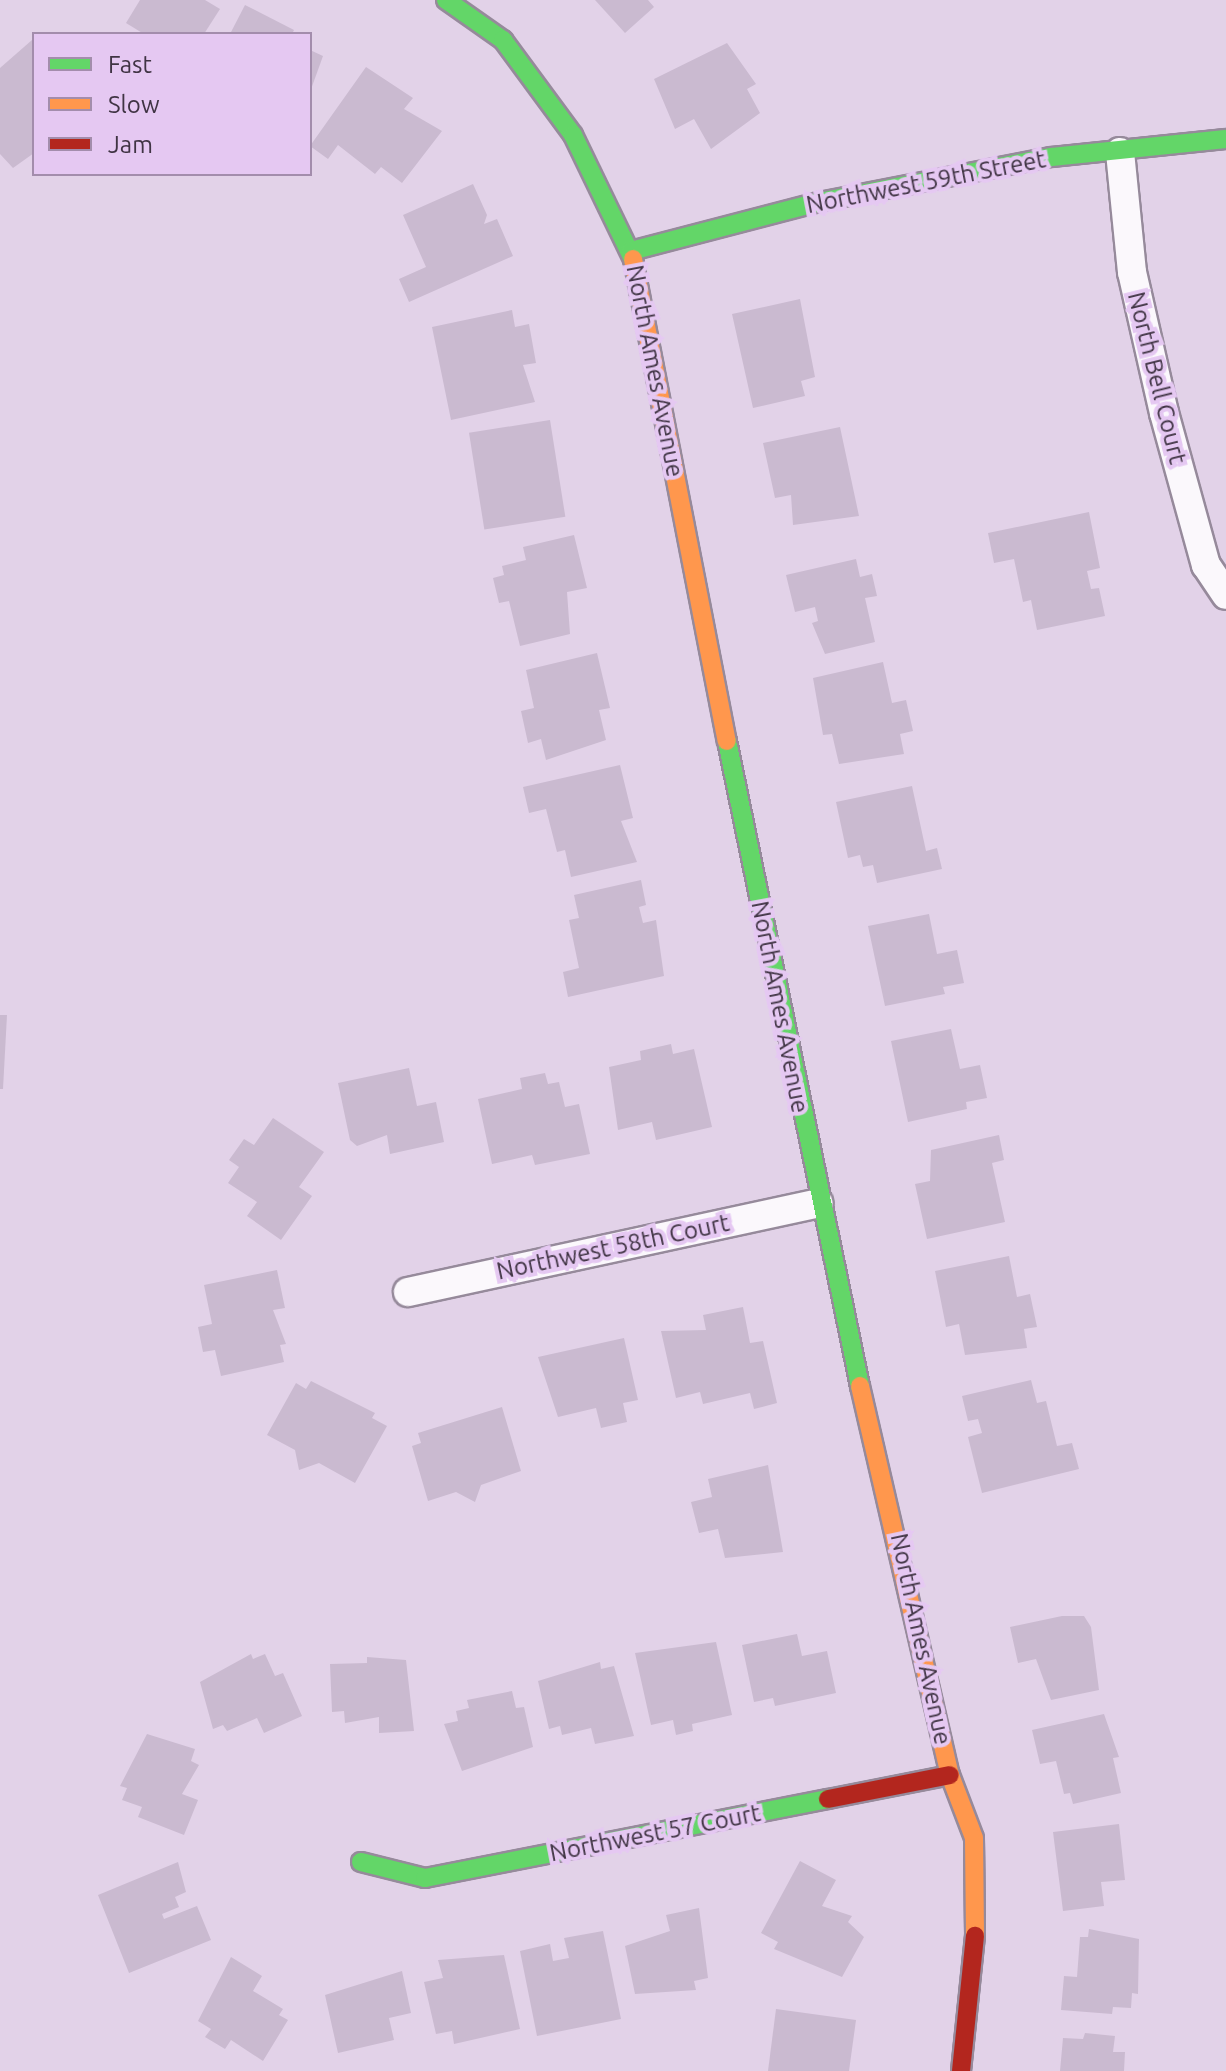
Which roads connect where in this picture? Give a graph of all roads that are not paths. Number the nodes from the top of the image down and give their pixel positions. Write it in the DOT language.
graph roads {
  1 [pos="446,0"];
  2 [pos="1226,139"];
  3 [pos="1120,152"];
  4 [pos="631,251"];
  5 [pos="1226,595"];
  6 [pos="818,1203"];
  7 [pos="408,1292"];
  8 [pos="950,1775"];
  9 [pos="361,1862"];
  10 [pos="961,2071"];
  1 -- 4 [label="street, North Ames Avenue"];
  2 -- 3 [label="street, Northwest 59th Street"];
  3 -- 4 [label="street, Northwest 59th Street"];
  3 -- 5 [label="street, North Bell Court"];
  4 -- 6 [label="street, North Ames Avenue"];
  6 -- 7 [label="street, Northwest 58th Court"];
  6 -- 8 [label="street, North Ames Avenue"];
  8 -- 9 [label="street, Northwest 57 Court"];
  8 -- 10 [label="street, North Ames Avenue"];
}
